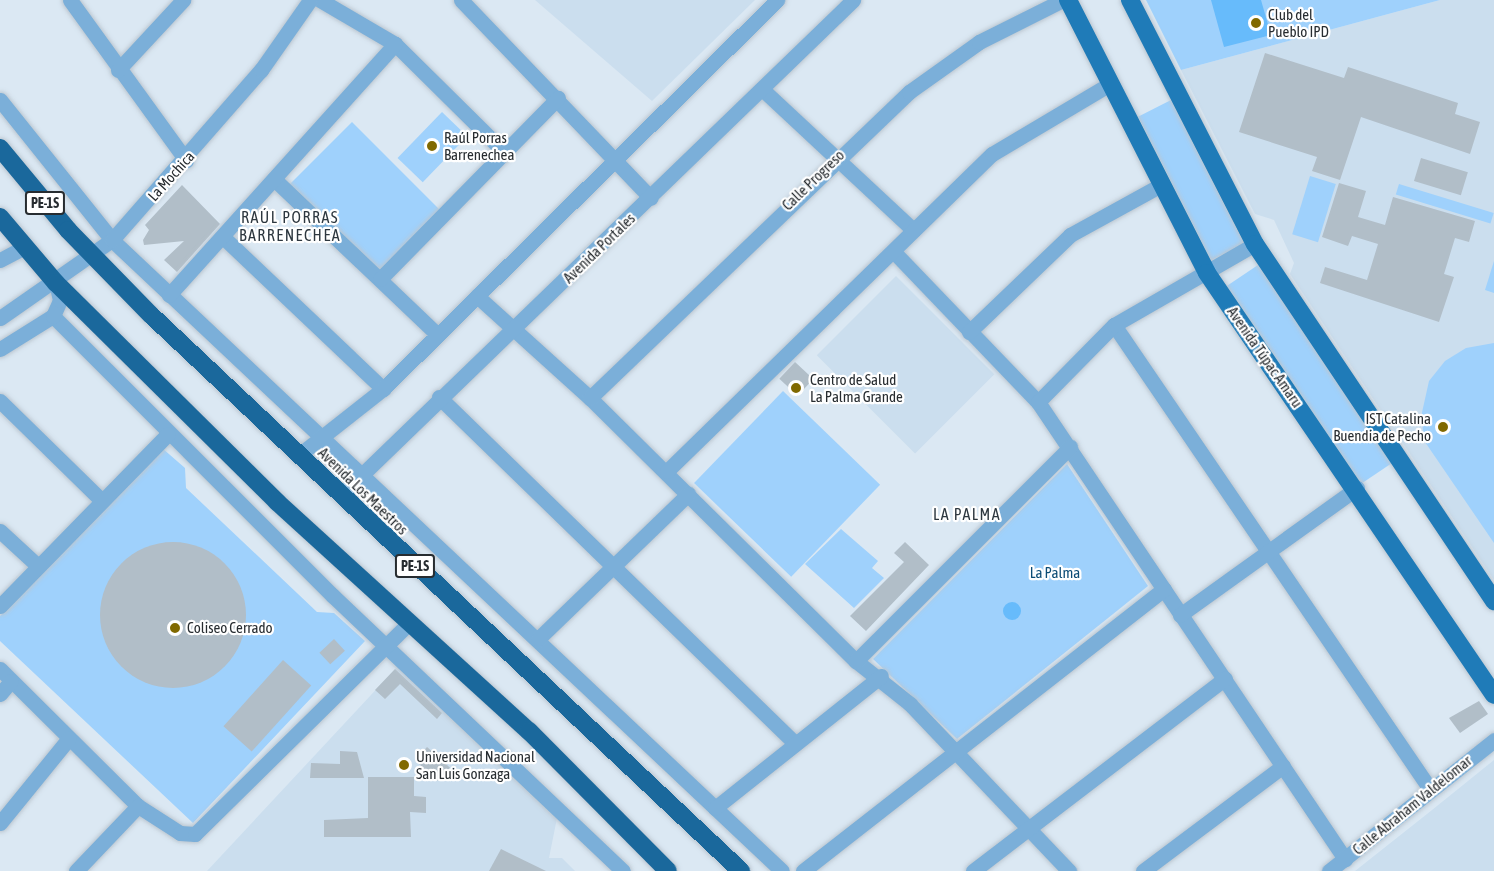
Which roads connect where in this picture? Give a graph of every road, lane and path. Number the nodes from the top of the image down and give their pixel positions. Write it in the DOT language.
graph roads {
  1 [pos="70,0"];
  2 [pos="183,0"];
  3 [pos="310,0"];
  4 [pos="320,0"];
  5 [pos="461,0"];
  6 [pos="777,0"];
  7 [pos="853,0"];
  8 [pos="1063,0"];
  9 [pos="1068,0"];
  10 [pos="1130,0"];
  11 [pos="395,44"];
  12 [pos="118,70"];
  13 [pos="1110,84"];
  14 [pos="762,89"];
  15 [pos="558,98"];
  16 [pos="0,100"];
  17 [pos="0,148"];
  18 [pos="503,151"];
  19 [pos="616,159"];
  20 [pos="834,159"];
  21 [pos="186,160"];
  22 [pos="274,179"];
  23 [pos="1161,184"];
  24 [pos="651,198"];
  25 [pos="0,217"];
  26 [pos="913,230"];
  27 [pos="223,237"];
  28 [pos="112,240"];
  29 [pos="1255,244"];
  30 [pos="23,248"];
  31 [pos="894,252"];
  32 [pos="93,256"];
  33 [pos="0,260"];
  34 [pos="1207,273"];
  35 [pos="380,279"];
  36 [pos="56,283"];
  37 [pos="169,295"];
  38 [pos="477,296"];
  39 [pos="53,316"];
  40 [pos="0,318"];
  41 [pos="1114,325"];
  42 [pos="515,328"];
  43 [pos="969,332"];
  44 [pos="438,335"];
  45 [pos="0,349"];
  46 [pos="383,389"];
  47 [pos="439,397"];
  48 [pos="590,398"];
  49 [pos="0,401"];
  50 [pos="1038,402"];
  51 [pos="168,434"];
  52 [pos="322,438"];
  53 [pos="1070,447"];
  54 [pos="299,455"];
  55 [pos="667,471"];
  56 [pos="363,474"];
  57 [pos="1357,488"];
  58 [pos="342,494"];
  59 [pos="688,494"];
  60 [pos="101,500"];
  61 [pos="0,531"];
  62 [pos="1267,552"];
  63 [pos="38,566"];
  64 [pos="612,566"];
  65 [pos="1164,589"];
  66 [pos="1494,602"];
  67 [pos="0,606"];
  68 [pos="1180,615"];
  69 [pos="408,624"];
  70 [pos="538,639"];
  71 [pos="386,646"];
  72 [pos="856,661"];
  73 [pos="0,669"];
  74 [pos="882,676"];
  75 [pos="1225,678"];
  76 [pos="11,681"];
  77 [pos="0,694"];
  78 [pos="1494,695"];
  79 [pos="69,738"];
  80 [pos="1494,740"];
  81 [pos="795,743"];
  82 [pos="956,749"];
  83 [pos="1283,766"];
  84 [pos="1430,789"];
  85 [pos="138,806"];
  86 [pos="715,807"];
  87 [pos="2,816"];
  88 [pos="1031,825"];
  89 [pos="1345,859"];
  90 [pos="76,871"];
  91 [pos="623,871"];
  92 [pos="668,871"];
  93 [pos="741,871"];
  94 [pos="782,871"];
  95 [pos="803,871"];
  96 [pos="973,871"];
  97 [pos="1069,871"];
  98 [pos="1143,871"];
  99 [pos="1329,871"];
  1 -- 12 [label="street"];
  2 -- 12 [label="street"];
  3 -- 21 [label="street, La Mochica"];
  4 -- 11 [label="street"];
  5 -- 15 [label="street"];
  6 -- 19 [label="street"];
  7 -- 14 [label="street, Avenida Portales"];
  8 -- 20 [label="street, Calle Progreso"];
  9 -- 13 [label="main road, Avenida Túpac Amaru"];
  10 -- 29 [label="main road"];
  11 -- 18 [label="street"];
  11 -- 22 [label="street"];
  12 -- 21 [label="street"];
  13 -- 23 [label="main road, Avenida Túpac Amaru"];
  13 -- 26 [label="street"];
  14 -- 20 [label="street"];
  14 -- 24 [label="street, Avenida Portales"];
  15 -- 18 [label="street"];
  15 -- 19 [label="street"];
  16 -- 28 [label="street"];
  17 -- 32 [label="highway, Avenida Los Maestros / PE-1S"];
  18 -- 35 [label="street"];
  19 -- 24 [label="street"];
  19 -- 38 [label="street"];
  20 -- 26 [label="street"];
  20 -- 48 [label="street, Calle Progreso"];
  21 -- 28 [label="street, La Mochica"];
  22 -- 27 [label="street"];
  22 -- 35 [label="street"];
  23 -- 34 [label="main road, Avenida Túpac Amaru"];
  23 -- 43 [label="street"];
  24 -- 42 [label="street, Avenida Portales"];
  25 -- 30 [label="highway, PE-1S"];
  26 -- 31 [label="street"];
  27 -- 37 [label="street"];
  27 -- 46 [label="street"];
  28 -- 32 [label="street, La Mochica"];
  28 -- 37 [label="street"];
  29 -- 34 [label="street"];
  29 -- 66 [label="main road"];
  30 -- 33 [label="street"];
  30 -- 36 [label="highway, PE-1S"];
  31 -- 43 [label="street"];
  31 -- 55 [label="street"];
  32 -- 36 [label="street, La Mochica"];
  32 -- 54 [label="highway, Avenida Los Maestros / PE-1S"];
  34 -- 41 [label="street"];
  34 -- 57 [label="main road, Avenida Túpac Amaru"];
  35 -- 44 [label="street"];
  36 -- 39 [label="street"];
  36 -- 40 [label="street, La Mochica"];
  36 -- 69 [label="highway, PE-1S"];
  37 -- 52 [label="street"];
  38 -- 42 [label="street"];
  38 -- 44 [label="street"];
  39 -- 45 [label="street"];
  39 -- 51 [label="street"];
  41 -- 50 [label="street"];
  41 -- 62 [label="street"];
  42 -- 47 [label="street, Avenida Portales"];
  42 -- 48 [label="street"];
  43 -- 50 [label="street"];
  44 -- 46 [label="street"];
  46 -- 52 [label="street"];
  47 -- 56 [label="street, Avenida Portales"];
  47 -- 64 [label="street"];
  48 -- 55 [label="street"];
  49 -- 60 [label="street"];
  50 -- 53 [label="street"];
  51 -- 60 [label="street"];
  51 -- 71 [label="street"];
  52 -- 54 [label="street"];
  52 -- 56 [label="street"];
  53 -- 65 [label="street"];
  53 -- 72 [label="street"];
  54 -- 58 [label="highway, Avenida Los Maestros / PE-1S"];
  55 -- 59 [label="street"];
  56 -- 58 [label="street, Avenida Portales"];
  56 -- 70 [label="street"];
  57 -- 62 [label="street"];
  57 -- 78 [label="main road, Avenida Túpac Amaru"];
  58 -- 93 [label="highway, Avenida Los Maestros / PE-1S"];
  59 -- 64 [label="street"];
  59 -- 72 [label="street"];
  60 -- 63 [label="street"];
  61 -- 63 [label="street"];
  62 -- 68 [label="street"];
  62 -- 84 [label="street"];
  63 -- 67 [label="street"];
  64 -- 70 [label="street"];
  64 -- 81 [label="street"];
  65 -- 68 [label="street"];
  65 -- 82 [label="street"];
  68 -- 75 [label="street"];
  69 -- 71 [label="street"];
  69 -- 92 [label="highway, PE-1S"];
  70 -- 86 [label="street"];
  71 -- 85 [label="street"];
  71 -- 91 [label="street"];
  72 -- 74 [label="street"];
  73 -- 76 [label="street"];
  74 -- 81 [label="street"];
  74 -- 82 [label="street"];
  75 -- 83 [label="street"];
  75 -- 88 [label="street"];
  76 -- 77 [label="street"];
  76 -- 79 [label="street"];
  79 -- 85 [label="street"];
  79 -- 87 [label="street"];
  80 -- 84 [label="street, Calle Abraham Valdelomar"];
  81 -- 86 [label="street"];
  82 -- 88 [label="street"];
  82 -- 95 [label="street"];
  83 -- 89 [label="street"];
  83 -- 98 [label="street"];
  84 -- 89 [label="street, Calle Abraham Valdelomar"];
  85 -- 90 [label="street"];
  86 -- 94 [label="street"];
  88 -- 96 [label="street"];
  88 -- 97 [label="street"];
  89 -- 99 [label="street, Calle Abraham Valdelomar"];
}
